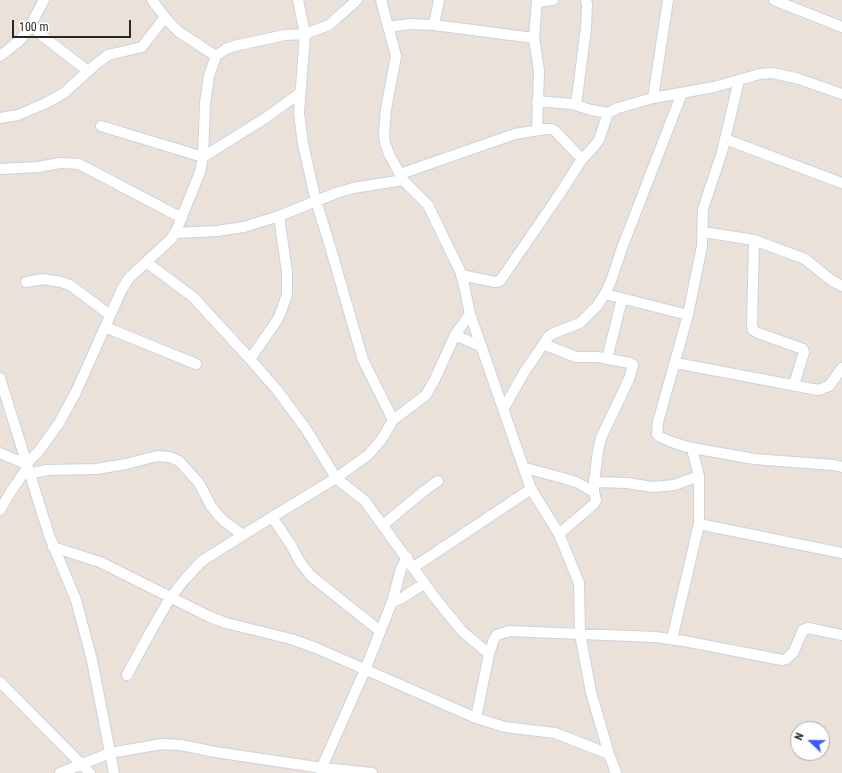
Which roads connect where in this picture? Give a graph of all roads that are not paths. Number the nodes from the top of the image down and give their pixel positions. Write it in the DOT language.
graph roads {
  1 [pos="44,0"];
  2 [pos="152,0"];
  3 [pos="298,0"];
  4 [pos="358,0"];
  5 [pos="381,0"];
  6 [pos="439,0"];
  7 [pos="553,0"];
  8 [pos="586,0"];
  9 [pos="668,0"];
  10 [pos="775,0"];
  11 [pos="537,1"];
  12 [pos="165,17"];
  13 [pos="31,25"];
  14 [pos="434,25"];
  15 [pos="842,26"];
  16 [pos="388,27"];
  17 [pos="305,34"];
  18 [pos="534,38"];
  19 [pos="0,56"];
  20 [pos="216,56"];
  21 [pos="88,71"];
  22 [pos="739,80"];
  23 [pos="300,93"];
  24 [pos="682,93"];
  25 [pos="842,94"];
  26 [pos="653,98"];
  27 [pos="537,101"];
  28 [pos="576,105"];
  29 [pos="608,113"];
  30 [pos="0,118"];
  31 [pos="101,126"];
  32 [pos="537,130"];
  33 [pos="725,139"];
  34 [pos="203,157"];
  35 [pos="582,159"];
  36 [pos="0,169"];
  37 [pos="401,177"];
  38 [pos="842,182"];
  39 [pos="316,201"];
  40 [pos="279,216"];
  41 [pos="182,218"];
  42 [pos="702,232"];
  43 [pos="175,233"];
  44 [pos="754,240"];
  45 [pos="146,262"];
  46 [pos="461,275"];
  47 [pos="26,282"];
  48 [pos="842,286"];
  49 [pos="605,294"];
  50 [pos="622,299"];
  51 [pos="470,314"];
  52 [pos="110,315"];
  53 [pos="688,315"];
  54 [pos="105,327"];
  55 [pos="454,335"];
  56 [pos="543,344"];
  57 [pos="482,347"];
  58 [pos="250,358"];
  59 [pos="607,359"];
  60 [pos="676,363"];
  61 [pos="196,364"];
  62 [pos="842,368"];
  63 [pos="0,378"];
  64 [pos="794,385"];
  65 [pos="504,408"];
  66 [pos="393,420"];
  67 [pos="693,448"];
  68 [pos="0,452"];
  69 [pos="842,467"];
  70 [pos="28,468"];
  71 [pos="525,468"];
  72 [pos="699,476"];
  73 [pos="336,478"];
  74 [pos="438,481"];
  75 [pos="594,482"];
  76 [pos="531,489"];
  77 [pos="594,492"];
  78 [pos="0,510"];
  79 [pos="272,517"];
  80 [pos="699,524"];
  81 [pos="383,525"];
  82 [pos="243,534"];
  83 [pos="558,534"];
  84 [pos="53,547"];
  85 [pos="842,553"];
  86 [pos="407,557"];
  87 [pos="414,567"];
  88 [pos="425,583"];
  89 [pos="170,598"];
  90 [pos="392,602"];
  91 [pos="380,631"];
  92 [pos="580,634"];
  93 [pos="842,635"];
  94 [pos="672,639"];
  95 [pos="489,654"];
  96 [pos="365,670"];
  97 [pos="127,674"];
  98 [pos="0,682"];
  99 [pos="476,718"];
  100 [pos="110,753"];
  101 [pos="609,754"];
  102 [pos="82,765"];
  103 [pos="321,770"];
  104 [pos="60,773"];
  105 [pos="90,773"];
  106 [pos="114,773"];
  107 [pos="372,773"];
  108 [pos="616,773"];
  1 -- 13 [label="street"];
  2 -- 12 [label="street"];
  3 -- 17 [label="street"];
  4 -- 17 [label="street"];
  5 -- 16 [label="street"];
  6 -- 14 [label="street"];
  7 -- 11 [label="street"];
  8 -- 28 [label="street"];
  9 -- 26 [label="street"];
  10 -- 15 [label="street"];
  11 -- 18 [label="street"];
  12 -- 20 [label="street"];
  12 -- 21 [label="street"];
  13 -- 19 [label="street"];
  13 -- 21 [label="street"];
  14 -- 16 [label="street"];
  14 -- 18 [label="street"];
  16 -- 37 [label="street"];
  17 -- 20 [label="street"];
  17 -- 23 [label="street"];
  18 -- 27 [label="street"];
  20 -- 34 [label="street"];
  21 -- 30 [label="street"];
  22 -- 24 [label="street"];
  22 -- 25 [label="street"];
  22 -- 33 [label="street"];
  23 -- 34 [label="street"];
  23 -- 39 [label="street"];
  24 -- 26 [label="street"];
  24 -- 49 [label="street"];
  26 -- 29 [label="street"];
  27 -- 28 [label="street"];
  27 -- 32 [label="street"];
  28 -- 29 [label="street"];
  29 -- 35 [label="street"];
  31 -- 34 [label="street"];
  32 -- 35 [label="street"];
  32 -- 37 [label="street"];
  33 -- 38 [label="street"];
  33 -- 42 [label="street"];
  34 -- 41 [label="street"];
  35 -- 46 [label="street"];
  36 -- 41 [label="street"];
  37 -- 39 [label="street"];
  37 -- 46 [label="street"];
  39 -- 40 [label="street"];
  39 -- 66 [label="street"];
  40 -- 43 [label="street"];
  40 -- 58 [label="street"];
  41 -- 43 [label="street"];
  42 -- 44 [label="street"];
  42 -- 53 [label="street"];
  43 -- 45 [label="street"];
  44 -- 48 [label="street"];
  44 -- 64 [label="street"];
  45 -- 52 [label="street"];
  45 -- 58 [label="street"];
  46 -- 51 [label="street"];
  47 -- 52 [label="street"];
  49 -- 50 [label="street"];
  49 -- 56 [label="street"];
  50 -- 53 [label="street"];
  50 -- 59 [label="street"];
  51 -- 55 [label="street"];
  51 -- 57 [label="street"];
  52 -- 54 [label="street"];
  53 -- 60 [label="street"];
  54 -- 61 [label="street"];
  54 -- 70 [label="street"];
  55 -- 57 [label="street"];
  55 -- 66 [label="street"];
  56 -- 59 [label="street"];
  56 -- 65 [label="street"];
  57 -- 65 [label="street"];
  58 -- 73 [label="street"];
  59 -- 75 [label="street"];
  60 -- 64 [label="street"];
  60 -- 67 [label="street"];
  62 -- 64 [label="street"];
  63 -- 70 [label="street"];
  65 -- 71 [label="street"];
  66 -- 73 [label="street"];
  67 -- 69 [label="street"];
  67 -- 72 [label="street"];
  68 -- 70 [label="street"];
  70 -- 78 [label="street"];
  70 -- 82 [label="street"];
  70 -- 84 [label="street"];
  71 -- 76 [label="street"];
  71 -- 77 [label="street"];
  72 -- 75 [label="street"];
  72 -- 80 [label="street"];
  73 -- 79 [label="street"];
  73 -- 81 [label="street"];
  74 -- 81 [label="street"];
  75 -- 77 [label="street"];
  76 -- 83 [label="street"];
  76 -- 87 [label="street"];
  77 -- 83 [label="street"];
  79 -- 82 [label="street"];
  79 -- 91 [label="street"];
  80 -- 85 [label="street"];
  80 -- 94 [label="street"];
  81 -- 86 [label="street"];
  82 -- 89 [label="street"];
  83 -- 92 [label="street"];
  84 -- 89 [label="street"];
  84 -- 100 [label="street"];
  86 -- 87 [label="street"];
  86 -- 90 [label="street"];
  87 -- 88 [label="street"];
  88 -- 90 [label="street"];
  88 -- 95 [label="street"];
  89 -- 96 [label="street"];
  89 -- 97 [label="street"];
  90 -- 91 [label="street"];
  91 -- 96 [label="street"];
  92 -- 94 [label="street"];
  92 -- 95 [label="street"];
  92 -- 101 [label="street"];
  93 -- 94 [label="street"];
  95 -- 99 [label="street"];
  96 -- 99 [label="street"];
  96 -- 103 [label="street"];
  98 -- 102 [label="street"];
  99 -- 101 [label="street"];
  100 -- 102 [label="street"];
  100 -- 103 [label="street"];
  100 -- 106 [label="street"];
  101 -- 108 [label="street"];
  102 -- 104 [label="street"];
  102 -- 105 [label="street"];
  103 -- 107 [label="street"];
}
